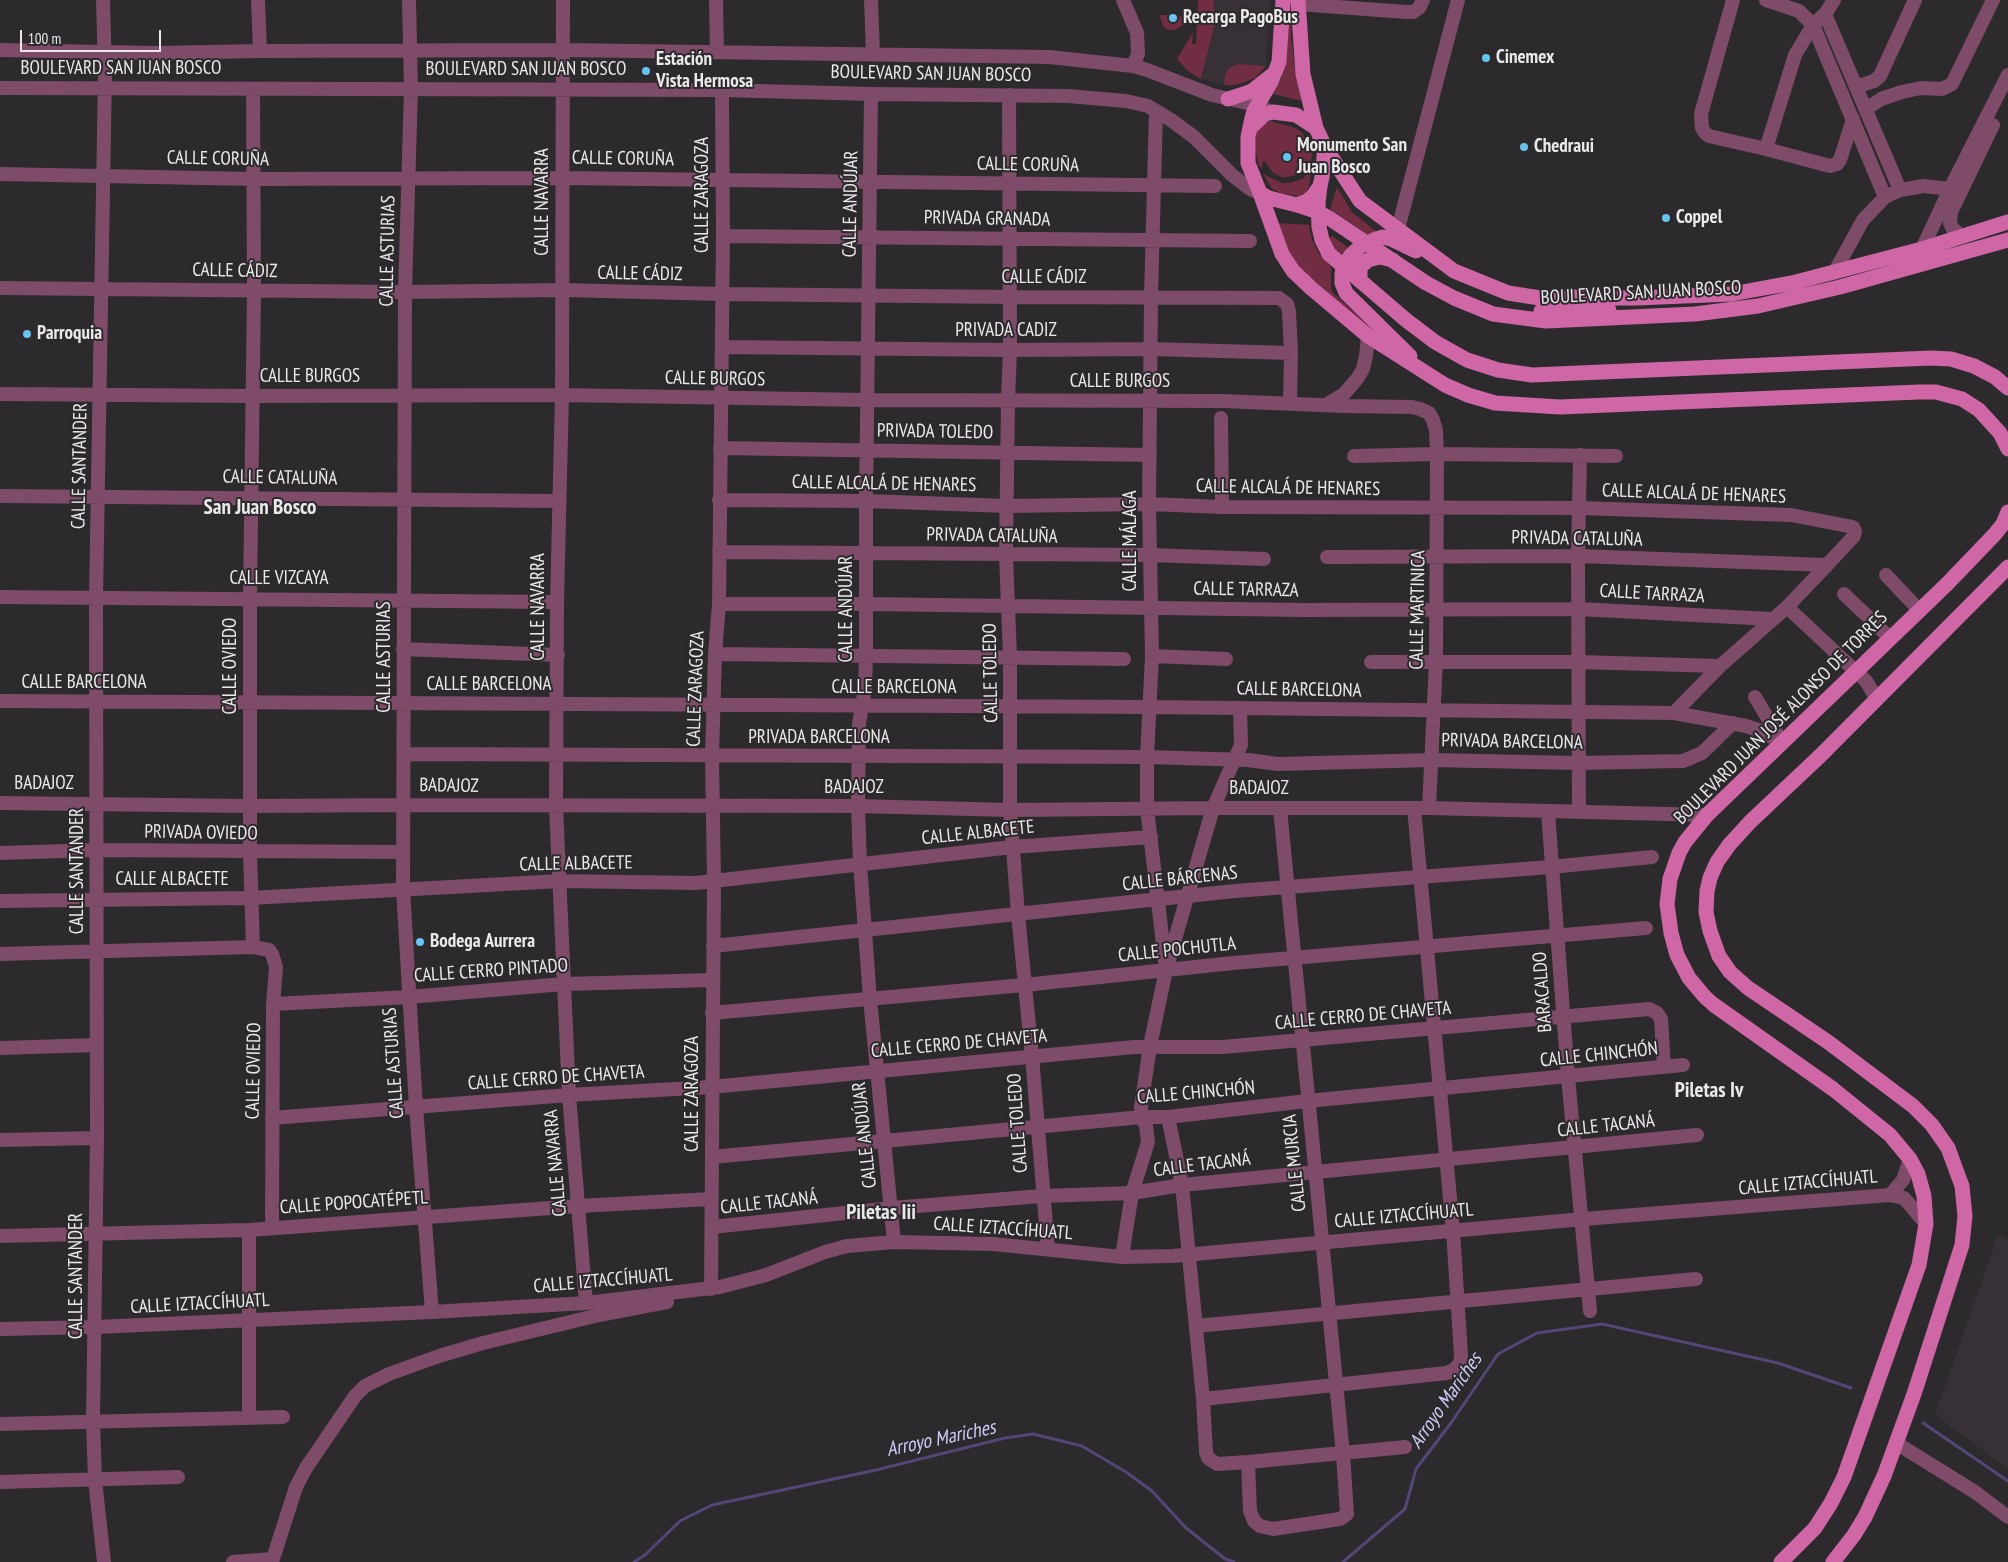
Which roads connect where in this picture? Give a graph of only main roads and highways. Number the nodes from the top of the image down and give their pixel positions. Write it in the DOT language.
graph roads {
  1 [pos="1283,0"];
  2 [pos="1298,2"];
  3 [pos="1276,72"];
  4 [pos="1228,99"];
  5 [pos="1250,128"];
  6 [pos="1316,128"];
  7 [pos="1325,147"];
  8 [pos="1320,186"];
  9 [pos="1260,193"];
  10 [pos="1296,205"];
  11 [pos="1318,212"];
  12 [pos="2008,222"];
  13 [pos="2008,240"];
  14 [pos="1368,242"];
  15 [pos="2008,249"];
  16 [pos="1962,254"];
  17 [pos="1435,257"];
  18 [pos="1394,260"];
  19 [pos="1343,267"];
  20 [pos="1360,281"];
  21 [pos="1454,298"];
  22 [pos="1572,299"];
  23 [pos="1666,315"];
  24 [pos="1422,370"];
  25 [pos="2008,388"];
  26 [pos="2008,449"];
  27 [pos="2008,512"];
  28 [pos="2008,567"];
  29 [pos="1780,1562"];
  30 [pos="1833,1562"];
  1 -- 3 [label="main road"];
  2 -- 6 [label="main road"];
  3 -- 4 [label="main road"];
  3 -- 5 [label="main road"];
  5 -- 6 [label="main road"];
  5 -- 9 [label="main road"];
  6 -- 7 [label="main road"];
  7 -- 8 [label="main road"];
  7 -- 17 [label="main road, BOULEVARD SAN JUAN BOSCO"];
  8 -- 10 [label="main road"];
  8 -- 11 [label="main road"];
  9 -- 10 [label="main road"];
  9 -- 24 [label="main road"];
  10 -- 11 [label="main road, BOULEVARD SAN JUAN BOSCO"];
  11 -- 14 [label="main road, BOULEVARD SAN JUAN BOSCO"];
  11 -- 19 [label="main road"];
  12 -- 22 [label="main road, BOULEVARD SAN JUAN BOSCO"];
  13 -- 16 [label="main road, BOULEVARD SAN JUAN BOSCO"];
  14 -- 17 [label="main road"];
  14 -- 18 [label="main road, BOULEVARD SAN JUAN BOSCO"];
  14 -- 19 [label="main road"];
  15 -- 16 [label="main road"];
  16 -- 23 [label="main road, BOULEVARD SAN JUAN BOSCO"];
  17 -- 22 [label="main road, BOULEVARD SAN JUAN BOSCO"];
  18 -- 20 [label="main road"];
  18 -- 21 [label="main road, BOULEVARD SAN JUAN BOSCO"];
  19 -- 20 [label="main road"];
  19 -- 24 [label="main road"];
  20 -- 25 [label="main road"];
  21 -- 22 [label="main road"];
  21 -- 23 [label="main road, BOULEVARD SAN JUAN BOSCO"];
  22 -- 23 [label="main road"];
  24 -- 26 [label="main road"];
  27 -- 29 [label="main road, BOULEVARD JUAN JOSÉ ALONSO DE TORRES"];
  28 -- 30 [label="main road"];
}
